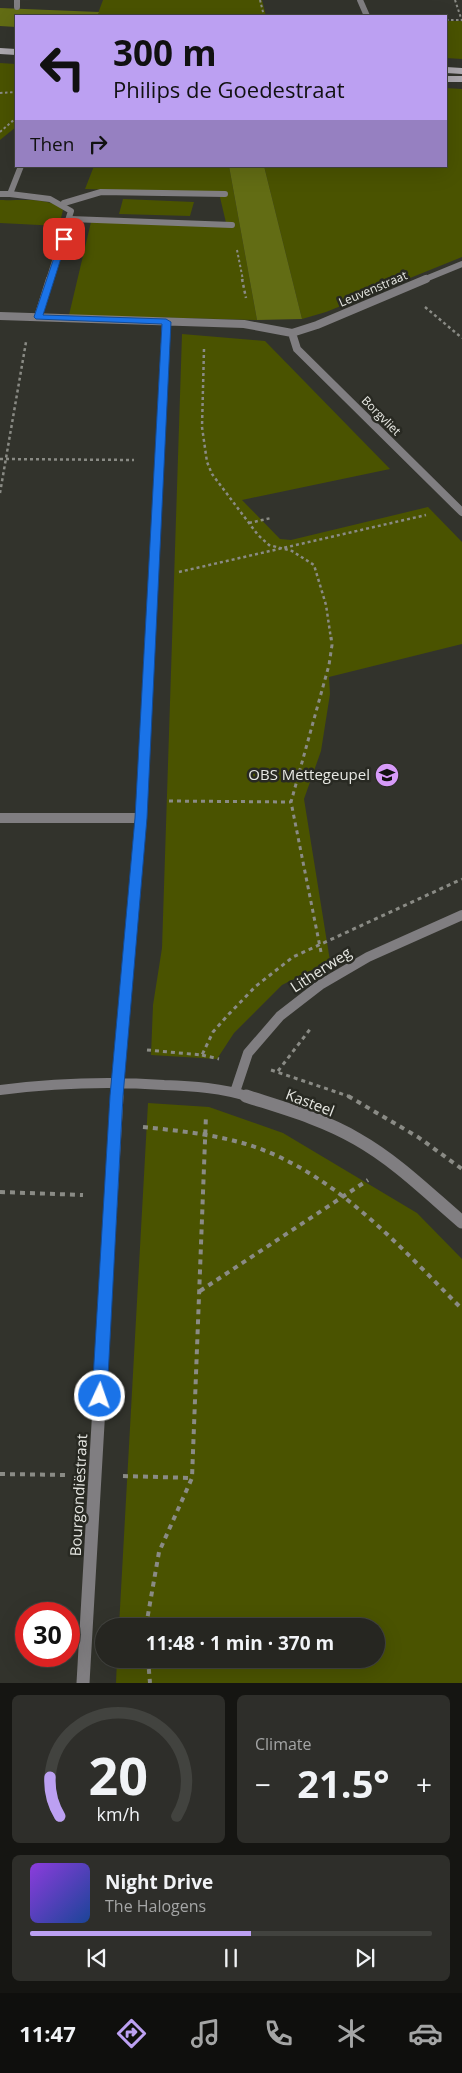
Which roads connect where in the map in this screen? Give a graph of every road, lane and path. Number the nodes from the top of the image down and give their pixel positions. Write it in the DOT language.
graph roads {
  1 [pos="17,0"];
  2 [pos="260,0"];
  3 [pos="360,0"];
  4 [pos="455,0"];
  5 [pos="17,7"];
  6 [pos="264,15"];
  7 [pos="367,15"];
  8 [pos="447,20"];
  9 [pos="462,20"];
  10 [pos="0,51"];
  11 [pos="15,51"];
  12 [pos="447,70"];
  13 [pos="462,70"];
  14 [pos="447,79"];
  15 [pos="462,79"];
  16 [pos="15,92"];
  17 [pos="0,93"];
  18 [pos="15,119"];
  19 [pos="0,132"];
  20 [pos="21,167"];
  21 [pos="0,194"];
  22 [pos="10,194"];
  23 [pos="225,194"];
  24 [pos="64,204"];
  25 [pos="70,219"];
  26 [pos="232,225"];
  27 [pos="462,264"];
  28 [pos="393,293"];
  29 [pos="0,316"];
  30 [pos="35,317"];
  31 [pos="166,322"];
  32 [pos="292,332"];
  33 [pos="462,338"];
  34 [pos="205,347"];
  35 [pos="0,460"];
  36 [pos="6,460"];
  37 [pos="159,460"];
  38 [pos="0,493"];
  39 [pos="460,510"];
  40 [pos="271,518"];
  41 [pos="249,523"];
  42 [pos="282,548"];
  43 [pos="154,573"];
  44 [pos="142,800"];
  45 [pos="291,802"];
  46 [pos="0,818"];
  47 [pos="141,818"];
  48 [pos="462,878"];
  49 [pos="462,915"];
  50 [pos="319,945"];
  51 [pos="333,977"];
  52 [pos="312,1026"];
  53 [pos="121,1050"];
  54 [pos="278,1071"];
  55 [pos="118,1082"];
  56 [pos="208,1087"];
  57 [pos="0,1090"];
  58 [pos="234,1092"];
  59 [pos="115,1123"];
  60 [pos="205,1134"];
  61 [pos="394,1163"];
  62 [pos="0,1192"];
  63 [pos="111,1196"];
  64 [pos="342,1197"];
  65 [pos="462,1222"];
  66 [pos="199,1291"];
  67 [pos="462,1309"];
  68 [pos="0,1474"];
  69 [pos="95,1475"];
  70 [pos="192,1478"];
  71 [pos="147,1618"];
  72 [pos="149,1668"];
  73 [pos="83,1683"];
  74 [pos="150,1683"];
  1 -- 5 [label="street"];
  2 -- 6 [label="path"];
  3 -- 7 [label="street"];
  4 -- 9 [label="path"];
  8 -- 9 [label="path"];
  10 -- 11 [label="main road"];
  12 -- 13 [label="main road"];
  14 -- 15 [label="main road"];
  16 -- 17 [label="path"];
  18 -- 19 [label="path"];
  20 -- 22 [label="street"];
  21 -- 22 [label="street"];
  22 -- 24 [label="street"];
  23 -- 24 [label="street"];
  24 -- 25 [label="street"];
  25 -- 26 [label="street"];
  25 -- 30 [label="street"];
  27 -- 28 [label="street, Leuvenstraat"];
  28 -- 32 [label="street, Leuvenstraat"];
  28 -- 33 [label="path"];
  29 -- 30 [label="street"];
  30 -- 31 [label="street"];
  30 -- 36 [label="path"];
  31 -- 32 [label="street"];
  31 -- 37 [label="street, Bourgondiëstraat"];
  32 -- 39 [label="street, Borgvliet"];
  34 -- 41 [label="path"];
  35 -- 36 [label="path"];
  36 -- 37 [label="path"];
  36 -- 38 [label="path"];
  37 -- 43 [label="street, Bourgondiëstraat"];
  39 -- 42 [label="path"];
  40 -- 41 [label="path"];
  41 -- 42 [label="path"];
  42 -- 43 [label="path"];
  42 -- 45 [label="path"];
  43 -- 44 [label="street, Bourgondiëstraat"];
  44 -- 45 [label="path"];
  44 -- 47 [label="street, Bourgondiëstraat"];
  45 -- 50 [label="path"];
  46 -- 47 [label="street"];
  47 -- 53 [label="street, Bourgondiëstraat"];
  48 -- 50 [label="path"];
  49 -- 51 [label="street, Litherweg"];
  50 -- 51 [label="path"];
  50 -- 53 [label="path"];
  51 -- 58 [label="street, Litherweg"];
  52 -- 54 [label="path"];
  53 -- 55 [label="street, Bourgondiëstraat"];
  55 -- 56 [label="street, Kasteel"];
  55 -- 57 [label="street, Kasteel"];
  55 -- 59 [label="street, Bourgondiëstraat"];
  56 -- 58 [label="street, Kasteel"];
  56 -- 60 [label="path"];
  58 -- 61 [label="street, Kasteel"];
  59 -- 60 [label="path"];
  59 -- 63 [label="street, Bourgondiëstraat"];
  60 -- 64 [label="path"];
  60 -- 66 [label="path"];
  61 -- 64 [label="path"];
  61 -- 65 [label="street, Kasteel"];
  62 -- 63 [label="path"];
  63 -- 69 [label="street, Bourgondiëstraat"];
  64 -- 66 [label="path"];
  64 -- 67 [label="path"];
  66 -- 70 [label="path"];
  68 -- 69 [label="path"];
  69 -- 70 [label="path"];
  69 -- 73 [label="street, Bourgondiëstraat"];
  70 -- 71 [label="path"];
  72 -- 74 [label="path"];
}
